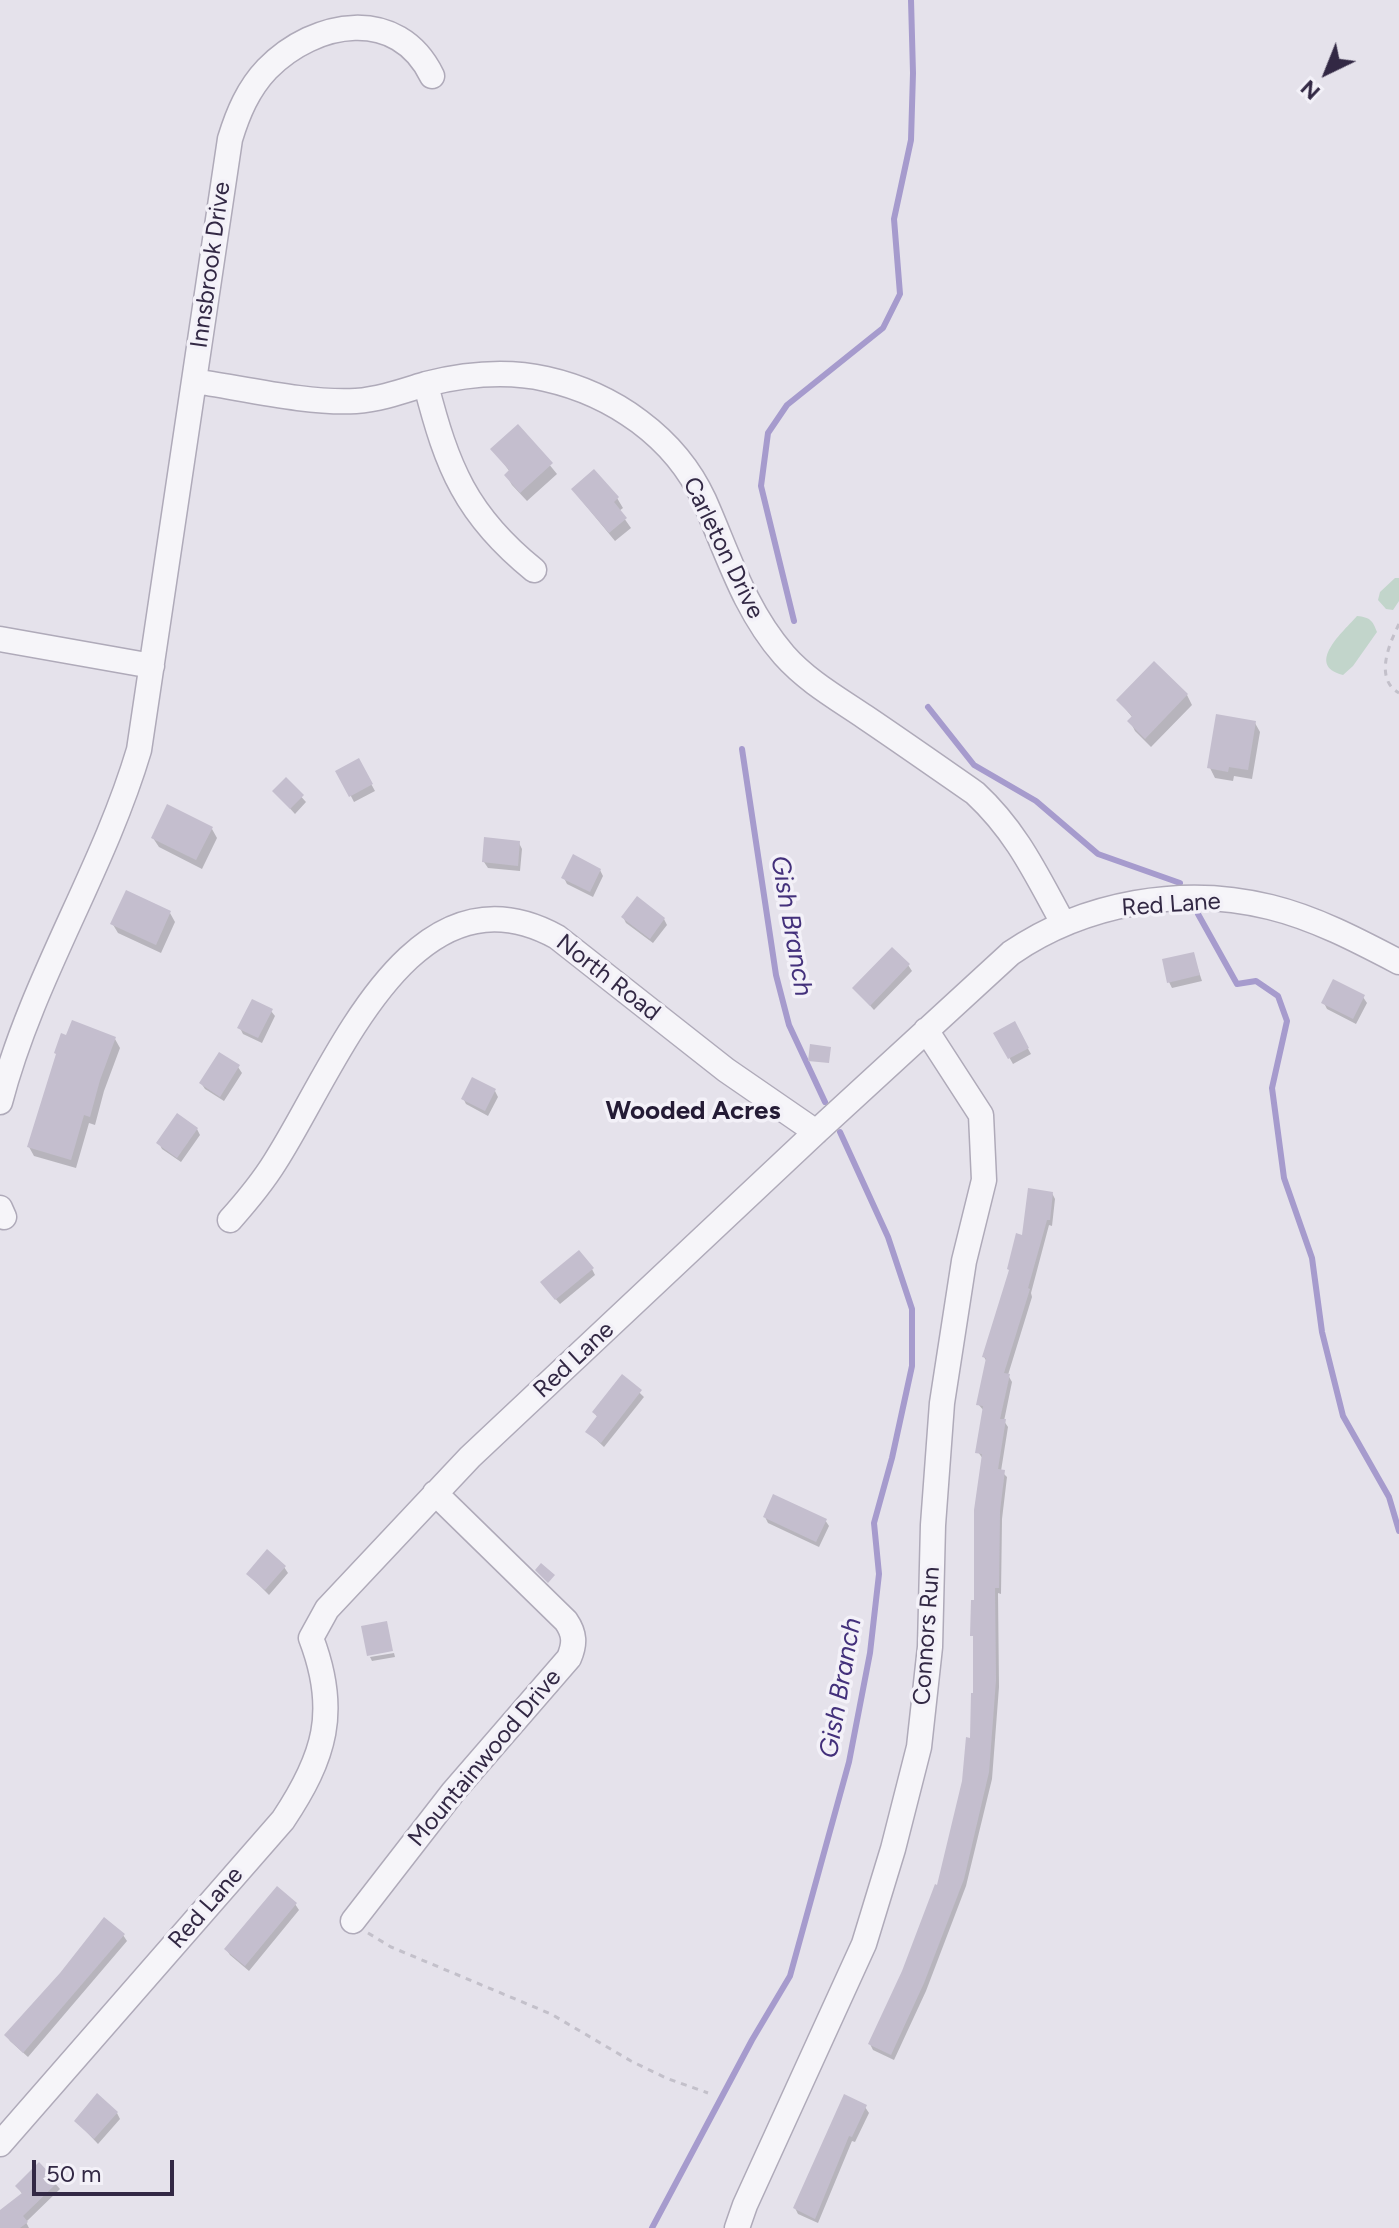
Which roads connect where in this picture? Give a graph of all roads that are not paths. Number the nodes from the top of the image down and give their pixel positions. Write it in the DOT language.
graph roads {
  1 [pos="432,76"];
  2 [pos="194,381"];
  3 [pos="426,385"];
  4 [pos="534,570"];
  5 [pos="0,639"];
  6 [pos="152,666"];
  7 [pos="1063,923"];
  8 [pos="1399,962"];
  9 [pos="926,1030"];
  10 [pos="0,1102"];
  11 [pos="816,1132"];
  12 [pos="230,1220"];
  13 [pos="435,1493"];
  14 [pos="353,1921"];
  15 [pos="0,2144"];
  16 [pos="737,2228"];
  1 -- 2 [label="street, Innsbrook Drive"];
  2 -- 3 [label="street, Carleton Drive"];
  2 -- 6 [label="street, Innsbrook Drive"];
  3 -- 4 [label="street"];
  3 -- 7 [label="street, Carleton Drive"];
  5 -- 6 [label="street"];
  6 -- 10 [label="street, Innsbrook Drive"];
  7 -- 8 [label="street, Red Lane"];
  7 -- 9 [label="street, Red Lane"];
  9 -- 11 [label="street, Red Lane"];
  9 -- 16 [label="street, Connors Run"];
  11 -- 12 [label="street, North Road"];
  11 -- 13 [label="street, Red Lane"];
  13 -- 14 [label="street, Mountainwood Drive"];
  13 -- 15 [label="street, Red Lane"];
}
